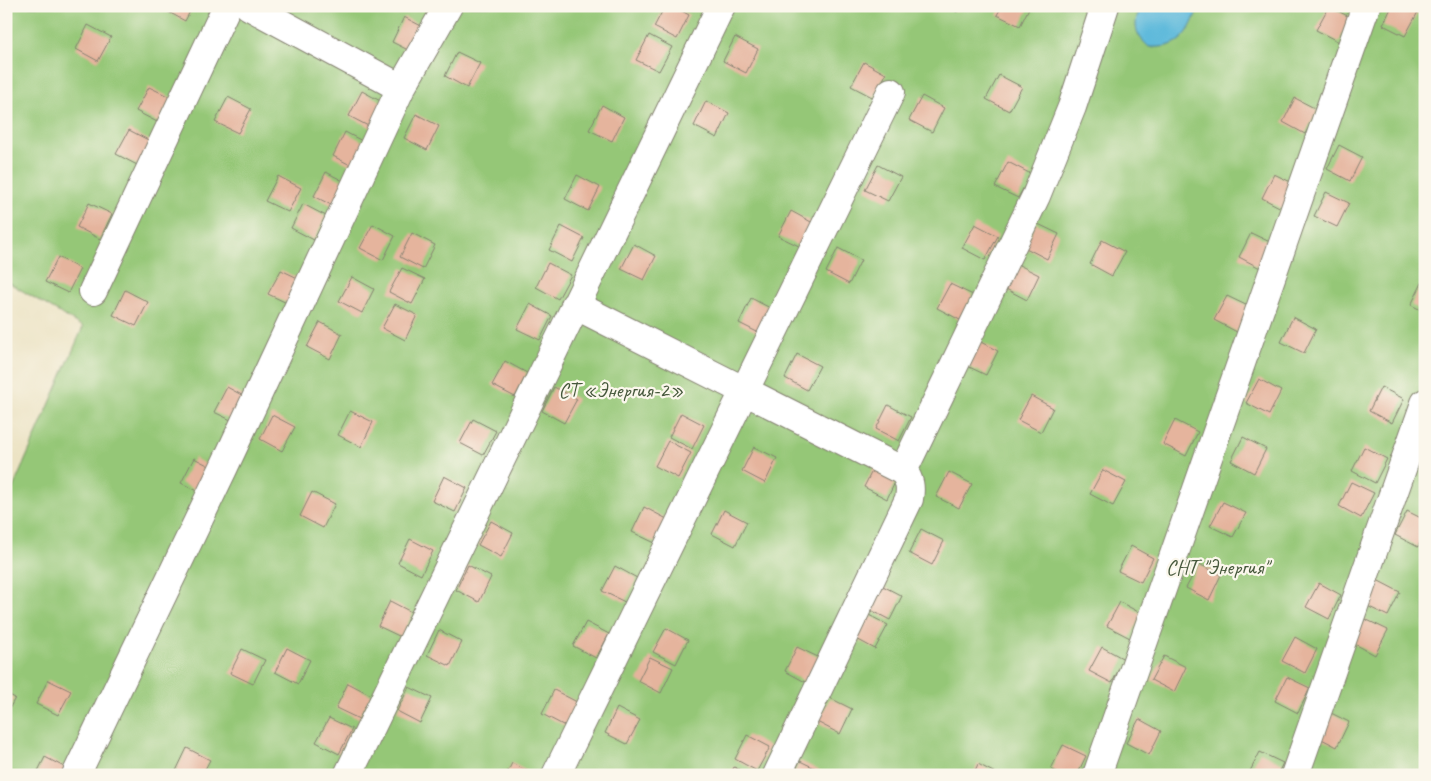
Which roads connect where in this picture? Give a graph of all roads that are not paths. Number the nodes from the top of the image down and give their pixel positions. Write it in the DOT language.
graph roads {
  1 [pos="227,6"];
  2 [pos="249,6"];
  3 [pos="448,6"];
  4 [pos="721,6"];
  5 [pos="1105,6"];
  6 [pos="1366,6"];
  7 [pos="402,88"];
  8 [pos="890,92"];
  9 [pos="93,291"];
  10 [pos="575,305"];
  11 [pos="745,390"];
  12 [pos="1425,403"];
  13 [pos="903,470"];
  14 [pos="76,775"];
  15 [pos="348,775"];
  16 [pos="556,775"];
  17 [pos="777,775"];
  18 [pos="1097,775"];
  19 [pos="1296,775"];
  1 -- 9 [label="lane"];
  2 -- 7 [label="lane"];
  3 -- 7 [label="lane"];
  4 -- 10 [label="lane"];
  5 -- 13 [label="lane"];
  6 -- 18 [label="lane"];
  7 -- 14 [label="lane"];
  8 -- 11 [label="lane"];
  10 -- 11 [label="lane"];
  10 -- 15 [label="lane"];
  11 -- 13 [label="lane"];
  11 -- 16 [label="lane"];
  12 -- 19 [label="lane"];
  13 -- 17 [label="lane"];
}
